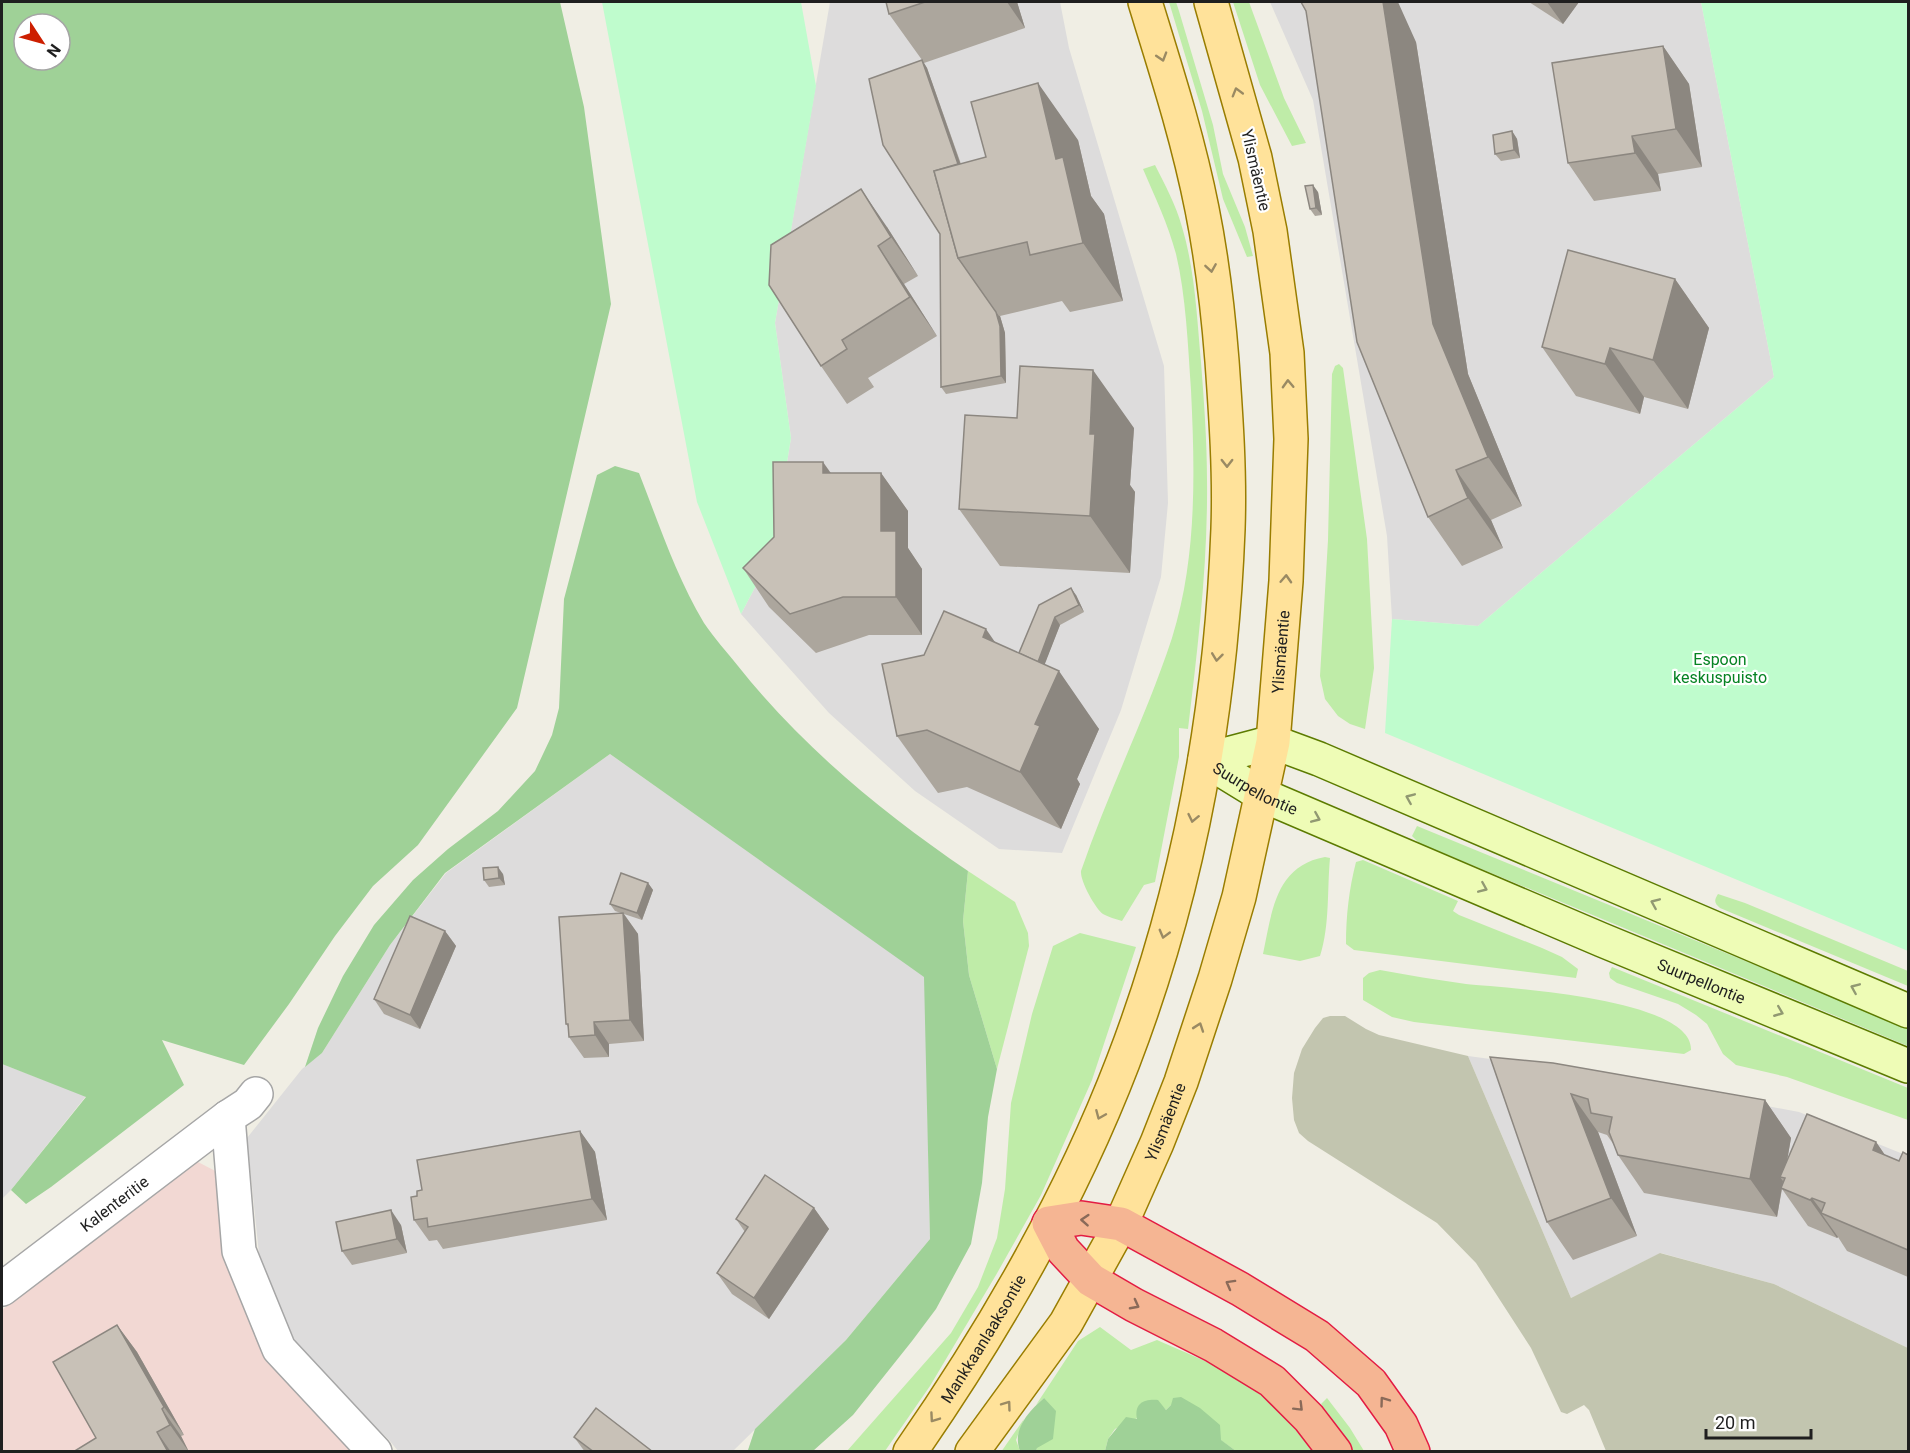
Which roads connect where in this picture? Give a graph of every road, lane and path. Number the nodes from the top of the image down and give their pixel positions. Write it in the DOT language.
graph roads {
  1 [pos="1145,2"];
  2 [pos="1211,2"];
  3 [pos="1274,742"];
  4 [pos="1205,760"];
  5 [pos="1262,795"];
  6 [pos="1908,1011"];
  7 [pos="1908,1066"];
  8 [pos="256,1094"];
  9 [pos="228,1117"];
  10 [pos="1049,1223"];
  11 [pos="1122,1224"];
  12 [pos="1091,1280"];
  13 [pos="2,1289"];
  14 [pos="375,1452"];
  15 [pos="910,1452"];
  16 [pos="972,1452"];
  17 [pos="1335,1452"];
  18 [pos="1413,1452"];
  1 -- 4 [label="main road, one-way"];
  3 -- 2 [label="main road, Ylismäentie, one-way"];
  3 -- 4 [label="main road, Suurpellontie"];
  3 -- 5 [label="main road, Ylismäentie"];
  6 -- 3 [label="main road, one-way"];
  4 -- 5 [label="main road, Suurpellontie"];
  4 -- 10 [label="main road, one-way"];
  5 -- 7 [label="main road, Suurpellontie, one-way"];
  11 -- 5 [label="main road, Ylismäentie, one-way"];
  8 -- 9 [label="street, Kalenteritie"];
  9 -- 13 [label="street, Kalenteritie"];
  9 -- 14 [label="street"];
  11 -- 10 [label="highway, one-way"];
  10 -- 12 [label="highway"];
  10 -- 15 [label="main road, Mankkaanlaaksontie, one-way"];
  11 -- 12 [label="main road, Ylismäentie"];
  18 -- 11 [label="highway, one-way"];
  16 -- 12 [label="main road, one-way"];
  12 -- 17 [label="highway, one-way"];
}
